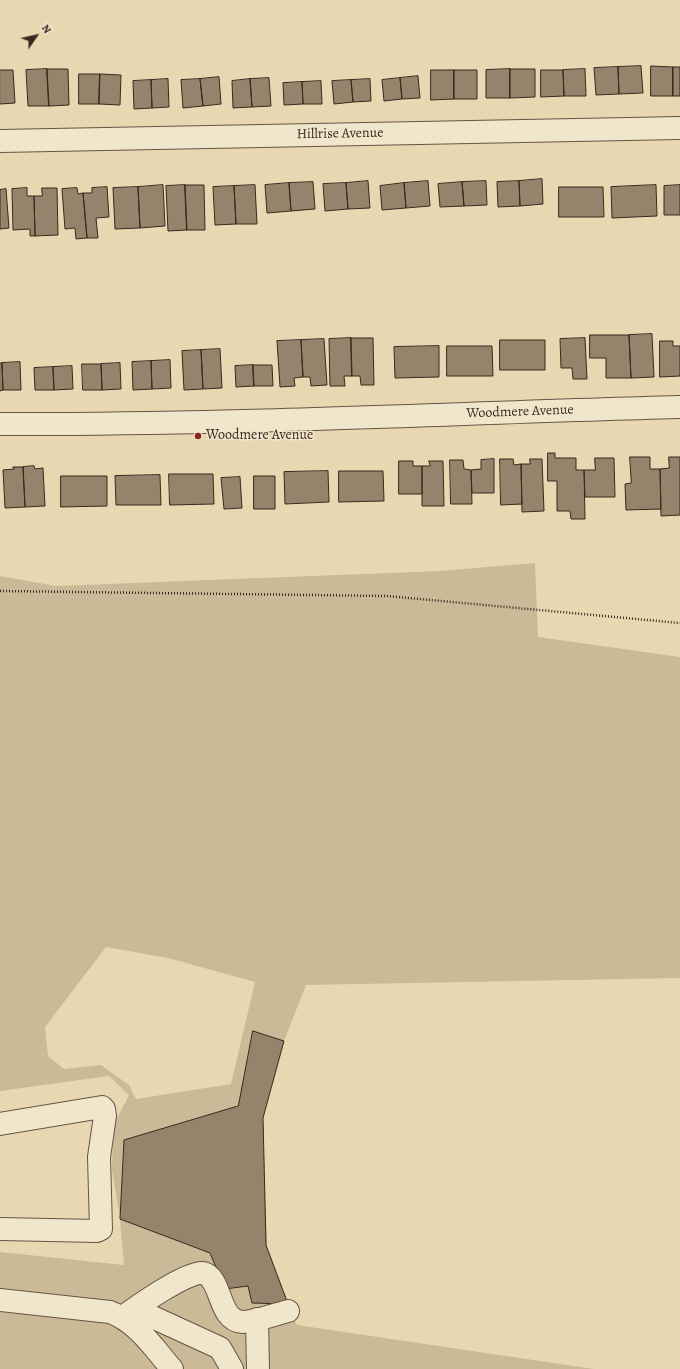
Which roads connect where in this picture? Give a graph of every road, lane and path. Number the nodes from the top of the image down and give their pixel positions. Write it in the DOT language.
graph roads {
  1 [pos="680,128"];
  2 [pos="0,141"];
  3 [pos="680,407"];
  4 [pos="0,424"];
  5 [pos="0,591"];
  6 [pos="680,623"];
  7 [pos="0,1124"];
  8 [pos="0,1229"];
  9 [pos="0,1300"];
  10 [pos="288,1311"];
  11 [pos="129,1313"];
  12 [pos="257,1319"];
  13 [pos="172,1369"];
  14 [pos="232,1369"];
  15 [pos="258,1369"];
  1 -- 2 [label="street, Hillrise Avenue"];
  3 -- 4 [label="street, Woodmere Avenue"];
  5 -- 6 [label="path"];
  7 -- 8 [label="street"];
  9 -- 11 [label="street"];
  10 -- 12 [label="street"];
  11 -- 12 [label="street"];
  11 -- 13 [label="street"];
  11 -- 14 [label="street"];
  12 -- 15 [label="street"];
}
